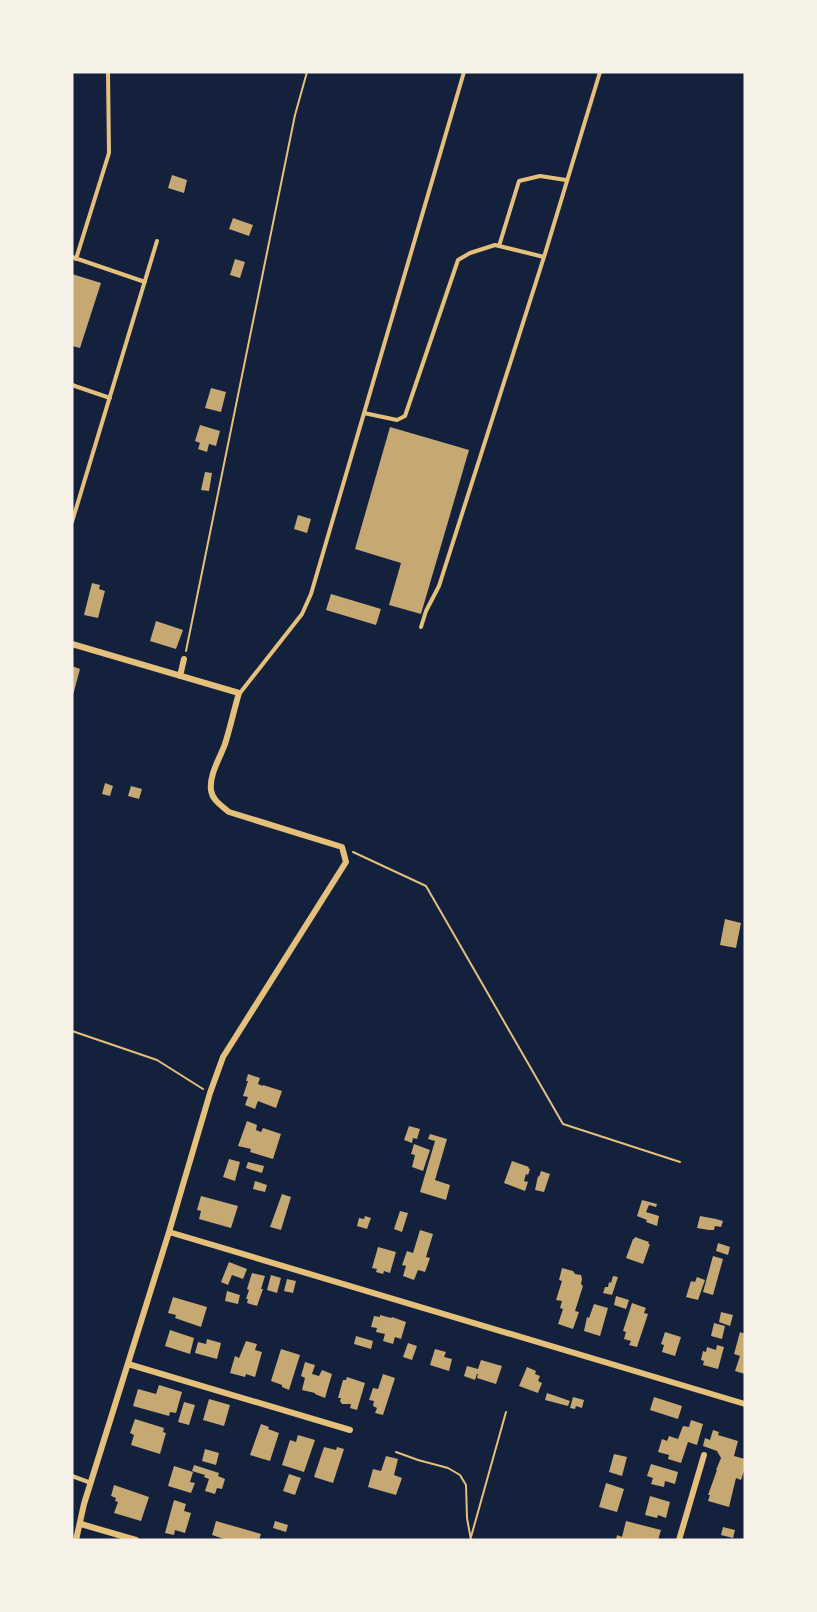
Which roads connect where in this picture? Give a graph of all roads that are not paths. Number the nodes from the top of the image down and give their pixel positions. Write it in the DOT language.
graph roads {
  1 [pos="108,72"];
  2 [pos="464,72"];
  3 [pos="600,72"];
  4 [pos="566,180"];
  5 [pos="157,241"];
  6 [pos="499,246"];
  7 [pos="544,257"];
  8 [pos="74,258"];
  9 [pos="145,282"];
  10 [pos="72,385"];
  11 [pos="110,398"];
  12 [pos="364,413"];
  13 [pos="72,522"];
  14 [pos="421,627"];
  15 [pos="72,644"];
  16 [pos="184,659"];
  17 [pos="180,676"];
  18 [pos="239,693"];
  19 [pos="169,1232"];
  20 [pos="128,1364"];
  21 [pos="745,1404"];
  22 [pos="350,1430"];
  23 [pos="704,1455"];
  24 [pos="72,1476"];
  25 [pos="91,1483"];
  26 [pos="81,1524"];
  27 [pos="76,1540"];
  28 [pos="136,1540"];
  29 [pos="679,1540"];
  1 -- 8 [label="lane"];
  2 -- 12 [label="lane"];
  3 -- 4 [label="lane"];
  4 -- 6 [label="lane"];
  4 -- 7 [label="lane"];
  5 -- 9 [label="lane"];
  6 -- 7 [label="lane"];
  6 -- 12 [label="lane"];
  7 -- 14 [label="lane"];
  8 -- 9 [label="lane"];
  9 -- 11 [label="lane"];
  10 -- 11 [label="lane"];
  11 -- 13 [label="lane"];
  12 -- 18 [label="lane"];
  15 -- 17 [label="street"];
  16 -- 17 [label="street"];
  17 -- 18 [label="street"];
  18 -- 19 [label="street"];
  19 -- 20 [label="street"];
  19 -- 21 [label="street"];
  20 -- 22 [label="street"];
  20 -- 25 [label="street"];
  23 -- 29 [label="street"];
  24 -- 25 [label="lane"];
  25 -- 26 [label="street"];
  26 -- 27 [label="street"];
  26 -- 28 [label="street"];
}
